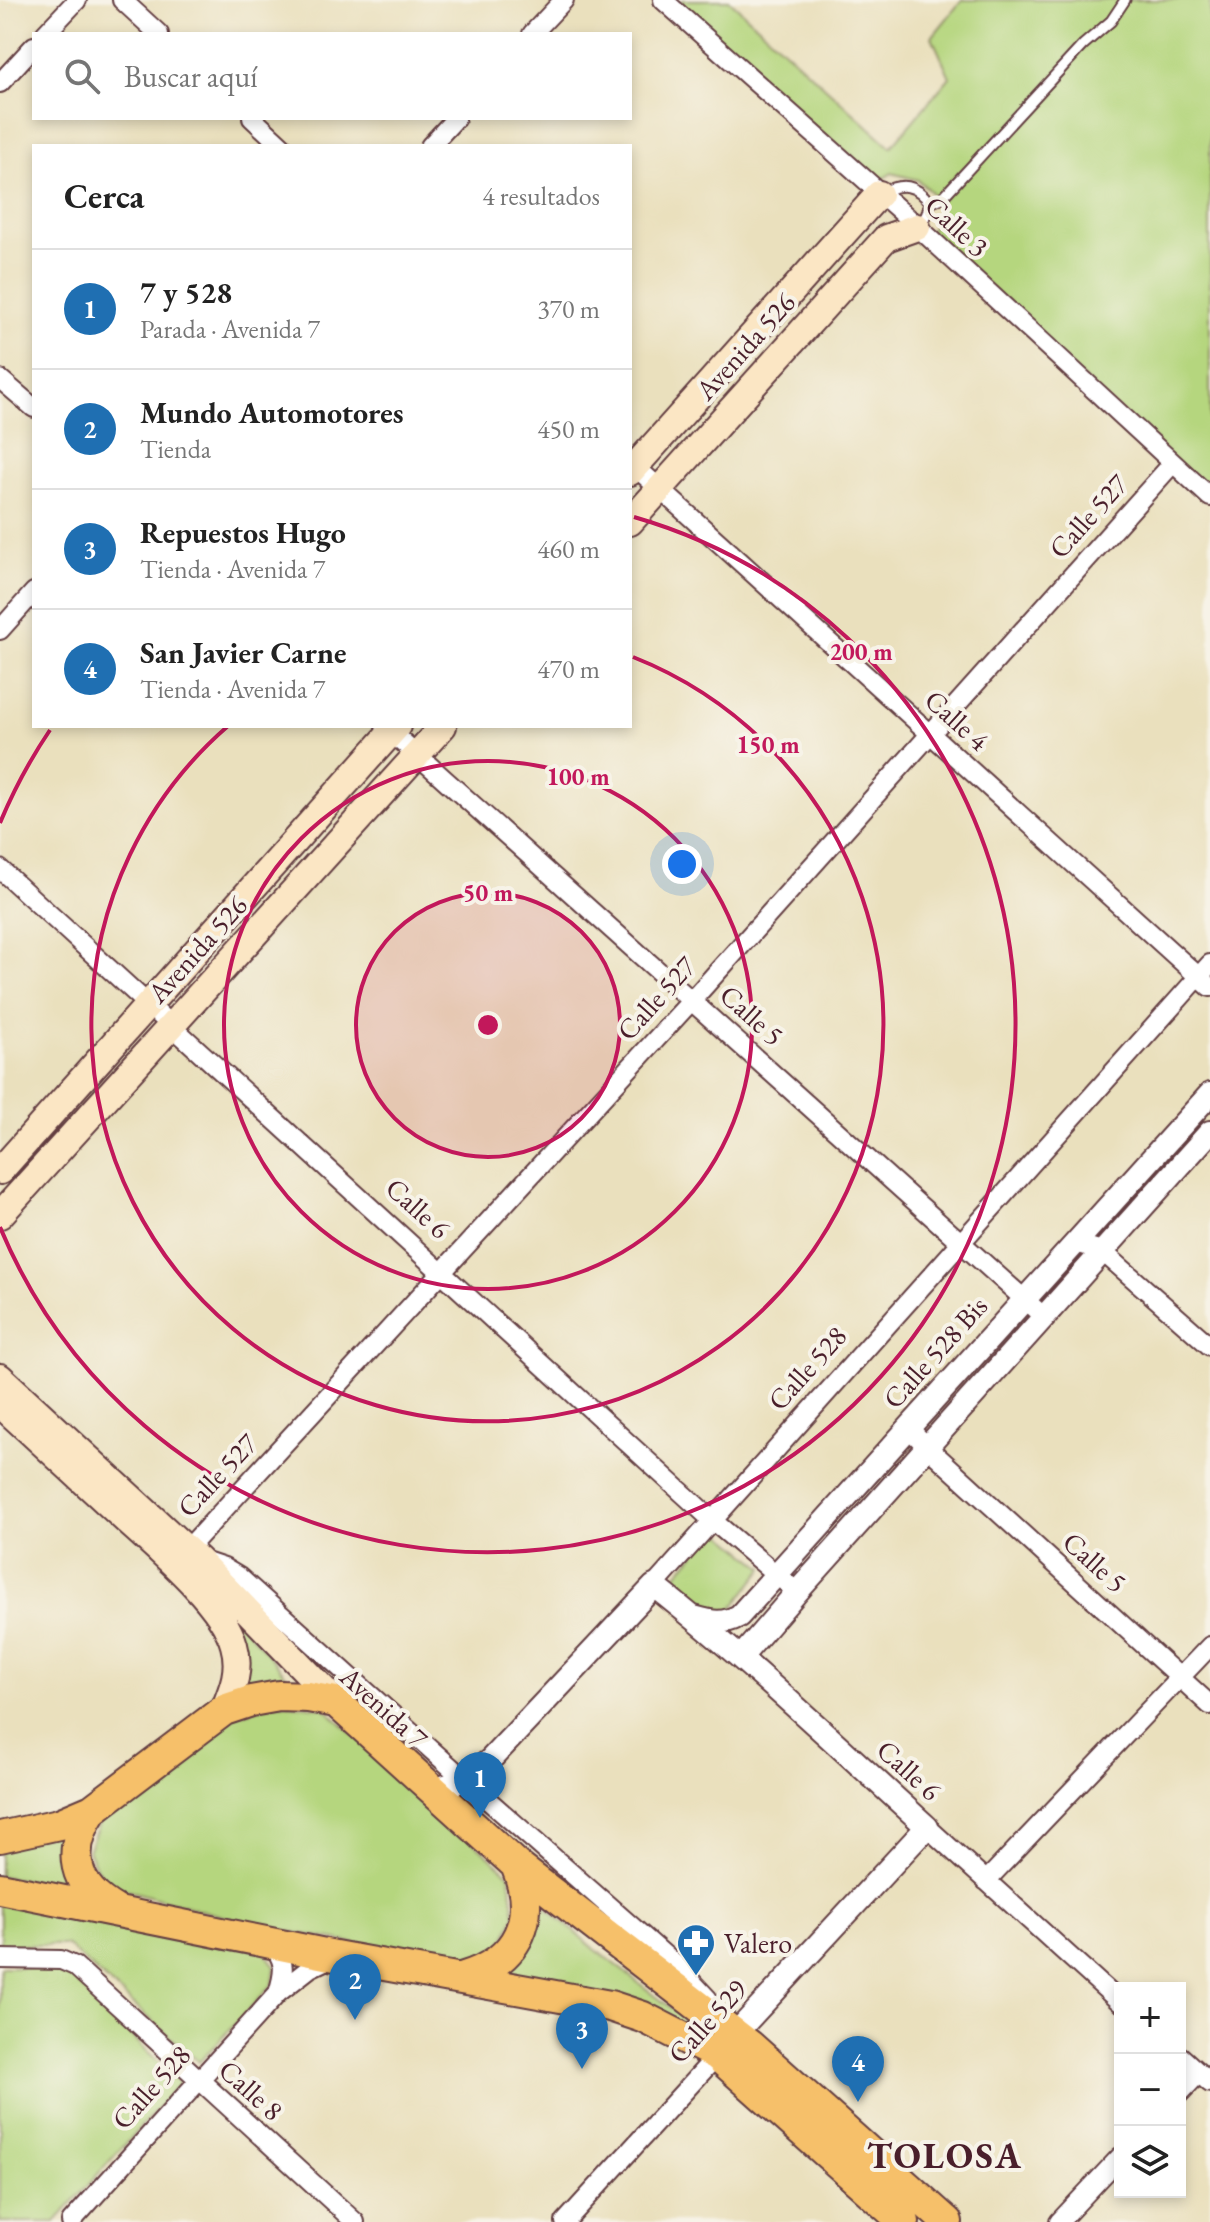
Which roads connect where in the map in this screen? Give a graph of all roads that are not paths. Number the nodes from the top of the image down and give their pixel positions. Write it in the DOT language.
graph roads {
  1 [pos="77,0"];
  2 [pos="122,0"];
  3 [pos="564,0"];
  4 [pos="663,0"];
  5 [pos="1125,0"];
  6 [pos="47,32"];
  7 [pos="157,32"];
  8 [pos="534,32"];
  9 [pos="32,48"];
  10 [pos="0,83"];
  11 [pos="254,120"];
  12 [pos="454,120"];
  13 [pos="280,144"];
  14 [pos="432,144"];
  15 [pos="879,194"];
  16 [pos="930,203"];
  17 [pos="917,227"];
  18 [pos="0,379"];
  19 [pos="32,406"];
  20 [pos="1173,463"];
  21 [pos="632,467"];
  22 [pos="660,489"];
  23 [pos="1210,497"];
  24 [pos="632,520"];
  25 [pos="32,594"];
  26 [pos="0,630"];
  27 [pos="391,728"];
  28 [pos="441,728"];
  29 [pos="931,734"];
  30 [pos="417,754"];
  31 [pos="0,869"];
  32 [pos="1206,976"];
  33 [pos="693,999"];
  34 [pos="148,1004"];
  35 [pos="170,1025"];
  36 [pos="1210,1094"];
  37 [pos="1210,1132"];
  38 [pos="0,1171"];
  39 [pos="0,1215"];
  40 [pos="961,1241"];
  41 [pos="1076,1243"];
  42 [pos="1102,1251"];
  43 [pos="442,1271"];
  44 [pos="1025,1299"];
  45 [pos="1044,1317"];
  46 [pos="1210,1346"];
  47 [pos="0,1377"];
  48 [pos="0,1404"];
  49 [pos="908,1427"];
  50 [pos="927,1447"];
  51 [pos="712,1520"];
  52 [pos="186,1558"];
  53 [pos="775,1574"];
  54 [pos="654,1586"];
  55 [pos="797,1592"];
  56 [pos="693,1617"];
  57 [pos="1210,1646"];
  58 [pos="741,1657"];
  59 [pos="1181,1679"];
  60 [pos="336,1702"];
  61 [pos="1210,1705"];
  62 [pos="224,1710"];
  63 [pos="465,1780"];
  64 [pos="432,1790"];
  65 [pos="92,1810"];
  66 [pos="927,1827"];
  67 [pos="0,1837"];
  68 [pos="516,1865"];
  69 [pos="986,1881"];
  70 [pos="0,1888"];
  71 [pos="116,1911"];
  72 [pos="270,1943"];
  73 [pos="335,1956"];
  74 [pos="0,1959"];
  75 [pos="464,1977"];
  76 [pos="278,1993"];
  77 [pos="1114,1997"];
  78 [pos="726,2045"];
  79 [pos="1186,2062"];
  80 [pos="1204,2078"];
  81 [pos="197,2079"];
  82 [pos="1186,2089"];
  83 [pos="1114,2163"];
  84 [pos="71,2222"];
  85 [pos="355,2222"];
  86 [pos="565,2222"];
  87 [pos="904,2222"];
  88 [pos="947,2222"];
  89 [pos="1059,2222"];
  1 -- 6 [label="street"];
  2 -- 7 [label="street"];
  3 -- 8 [label="street"];
  4 -- 15 [label="street, Calle 3"];
  5 -- 16 [label="lane"];
  9 -- 10 [label="street"];
  11 -- 13 [label="street"];
  12 -- 14 [label="street"];
  15 -- 16 [label="lane"];
  15 -- 17 [label="street, Calle 3"];
  15 -- 21 [label="main road, Avenida 526"];
  16 -- 17 [label="lane"];
  17 -- 20 [label="street, Calle 3"];
  17 -- 22 [label="main road, Avenida 526"];
  18 -- 19 [label="street"];
  20 -- 23 [label="street, Calle 3"];
  20 -- 29 [label="street, Calle 527"];
  21 -- 22 [label="street, Calle 4"];
  22 -- 24 [label="main road, Avenida 526"];
  22 -- 29 [label="street, Calle 4"];
  25 -- 26 [label="street"];
  27 -- 30 [label="street, Calle 5"];
  27 -- 34 [label="main road, Avenida 526"];
  28 -- 30 [label="main road, Avenida 526"];
  29 -- 32 [label="street, Calle 4"];
  29 -- 33 [label="street, Calle 527"];
  30 -- 33 [label="street, Calle 5"];
  30 -- 35 [label="main road, Avenida 526"];
  31 -- 34 [label="street, Calle 6"];
  32 -- 40 [label="street, Calle 528"];
  33 -- 40 [label="street, Calle 5"];
  33 -- 43 [label="street, Calle 527"];
  34 -- 35 [label="street, Calle 6"];
  34 -- 38 [label="main road, Avenida 526"];
  35 -- 39 [label="main road, Avenida 526"];
  35 -- 43 [label="street, Calle 6"];
  36 -- 41 [label="street, Calle 528 Bis"];
  37 -- 42 [label="street, Calle 528 Bis"];
  40 -- 44 [label="street, Calle 5"];
  40 -- 51 [label="street, Calle 528"];
  41 -- 42 [label="street"];
  41 -- 44 [label="street, Calle 528 Bis"];
  42 -- 45 [label="street, Calle 528 Bis"];
  42 -- 46 [label="street"];
  43 -- 51 [label="street, Calle 6"];
  43 -- 52 [label="street, Calle 527"];
  44 -- 45 [label="street, Calle 5"];
  44 -- 49 [label="street, Calle 528 Bis"];
  45 -- 50 [label="street, Calle 528 Bis"];
  47 -- 52 [label="main road, Avenida 7"];
  48 -- 52 [label="main road, Avenida 7"];
  49 -- 50 [label="street, Calle 5"];
  49 -- 53 [label="street, Calle 528 Bis"];
  50 -- 55 [label="street, Calle 528 Bis"];
  50 -- 59 [label="street, Calle 5"];
  51 -- 53 [label="street, Calle 6"];
  51 -- 54 [label="street, Calle 528"];
  52 -- 60 [label="main road, Avenida 7"];
  52 -- 62 [label="main road, Avenida 7"];
  52 -- 63 [label="street, Avenida 7"];
  53 -- 55 [label="street, Calle 6"];
  53 -- 56 [label="street, Calle 528 Bis"];
  54 -- 56 [label="street, Calle 6"];
  54 -- 63 [label="street, Calle 528"];
  55 -- 58 [label="street, Calle 528 Bis"];
  56 -- 58 [label="street, Calle 6"];
  57 -- 59 [label="street"];
  58 -- 66 [label="street, Calle 6"];
  59 -- 61 [label="street, Calle 5"];
  59 -- 69 [label="street"];
  60 -- 62 [label="main road"];
  60 -- 64 [label="main road, Avenida 7"];
  62 -- 65 [label="main road"];
  63 -- 64 [label="street, Calle 528"];
  63 -- 78 [label="street, Avenida 7"];
  64 -- 68 [label="main road, Avenida 7"];
  65 -- 67 [label="main road"];
  65 -- 71 [label="main road"];
  66 -- 69 [label="street, Calle 6"];
  66 -- 78 [label="street, Calle 529"];
  68 -- 75 [label="main road"];
  68 -- 78 [label="main road, Avenida 7"];
  69 -- 77 [label="street, Calle 6"];
  70 -- 71 [label="main road, Avenida 7"];
  71 -- 72 [label="main road, Avenida 7"];
  72 -- 73 [label="main road, Avenida 7"];
  72 -- 76 [label="street"];
  73 -- 75 [label="main road, Avenida 7"];
  73 -- 76 [label="street, Calle 528"];
  74 -- 81 [label="street, Calle 8"];
  75 -- 78 [label="main road, Avenida 7"];
  76 -- 81 [label="street, Calle 528"];
  78 -- 86 [label="street, Calle 529"];
  78 -- 87 [label="main road, Avenida 7"];
  78 -- 88 [label="main road, Avenida 7"];
  79 -- 80 [label="street"];
  80 -- 82 [label="street"];
  81 -- 84 [label="street, Calle 528"];
  81 -- 85 [label="street, Calle 8"];
  83 -- 89 [label="street"];
}
